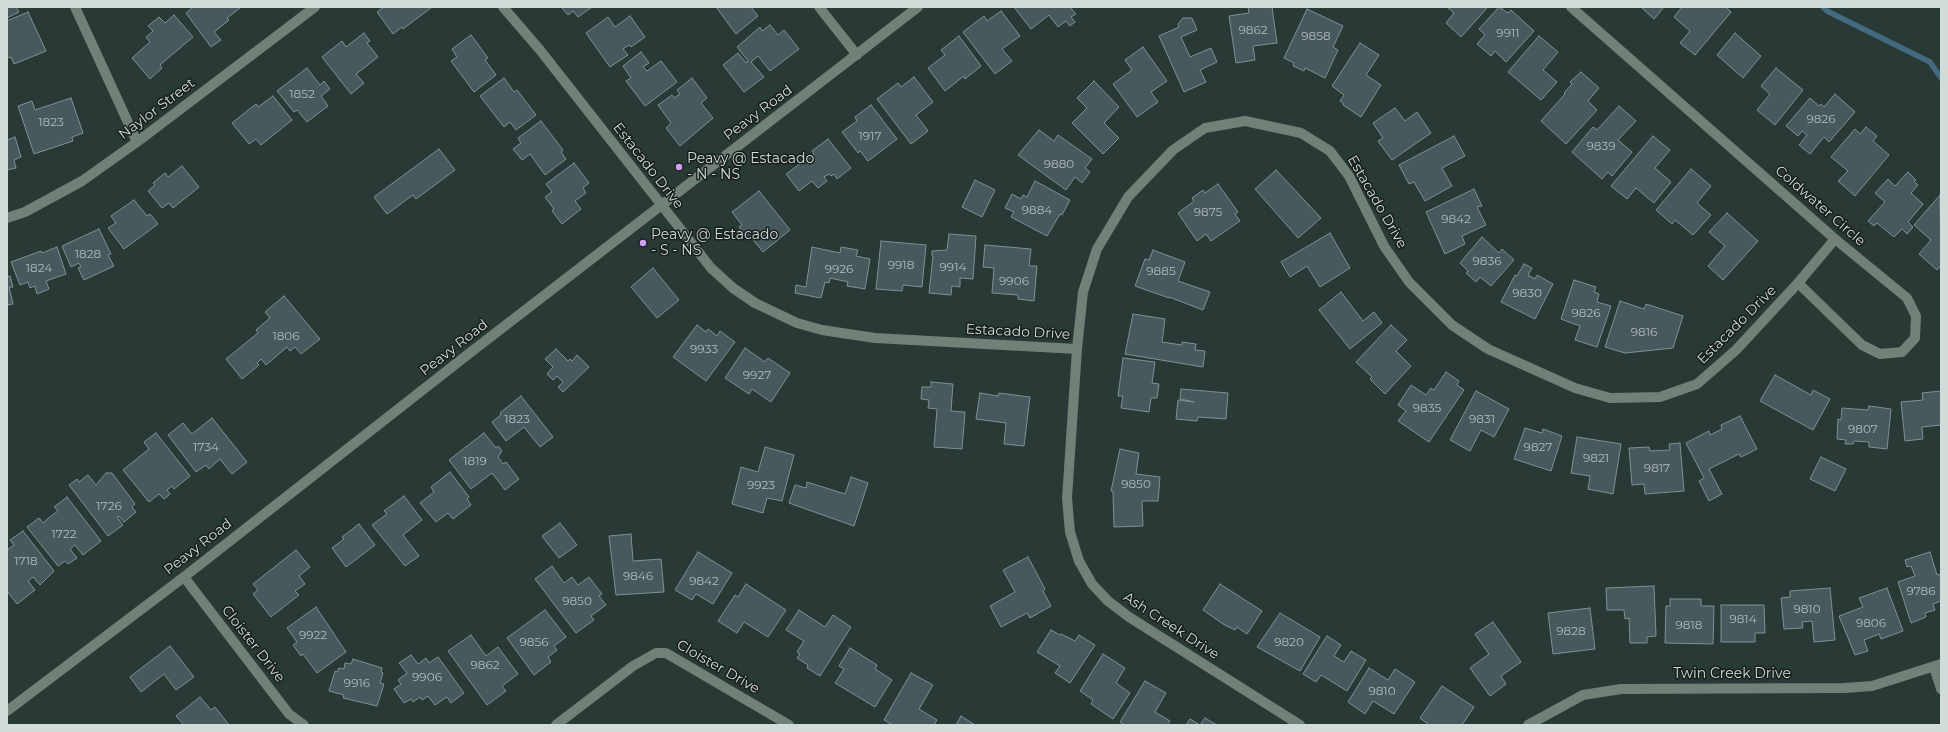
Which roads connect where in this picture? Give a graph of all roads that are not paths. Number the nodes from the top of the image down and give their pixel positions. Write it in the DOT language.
graph roads {
  1 [pos="75,7"];
  2 [pos="315,7"];
  3 [pos="503,7"];
  4 [pos="819,7"];
  5 [pos="918,7"];
  6 [pos="1571,7"];
  7 [pos="857,55"];
  8 [pos="137,142"];
  9 [pos="662,206"];
  10 [pos="7,218"];
  11 [pos="1835,239"];
  12 [pos="1798,283"];
  13 [pos="1077,349"];
  14 [pos="184,577"];
  15 [pos="1937,666"];
  16 [pos="1941,689"];
  17 [pos="7,711"];
  18 [pos="304,725"];
  19 [pos="556,725"];
  20 [pos="789,725"];
  21 [pos="1300,725"];
  22 [pos="1528,725"];
  1 -- 8 [label="street"];
  2 -- 8 [label="street, Naylor Street"];
  3 -- 9 [label="street, Estacado Drive"];
  4 -- 7 [label="street"];
  5 -- 7 [label="street, Peavy Road"];
  6 -- 11 [label="street, Coldwater Circle"];
  7 -- 9 [label="street, Peavy Road"];
  8 -- 10 [label="street, Naylor Street"];
  9 -- 13 [label="street, Estacado Drive"];
  9 -- 14 [label="street, Peavy Road"];
  11 -- 12 [label="street, Estacado Drive"];
  11 -- 12 [label="street, Coldwater Circle"];
  12 -- 13 [label="street, Estacado Drive"];
  13 -- 21 [label="street, Ash Creek Drive"];
  14 -- 17 [label="street, Peavy Road"];
  14 -- 18 [label="street, Cloister Drive"];
  15 -- 16 [label="street"];
  15 -- 22 [label="street, Twin Creek Drive"];
  19 -- 20 [label="street, Cloister Drive"];
}
